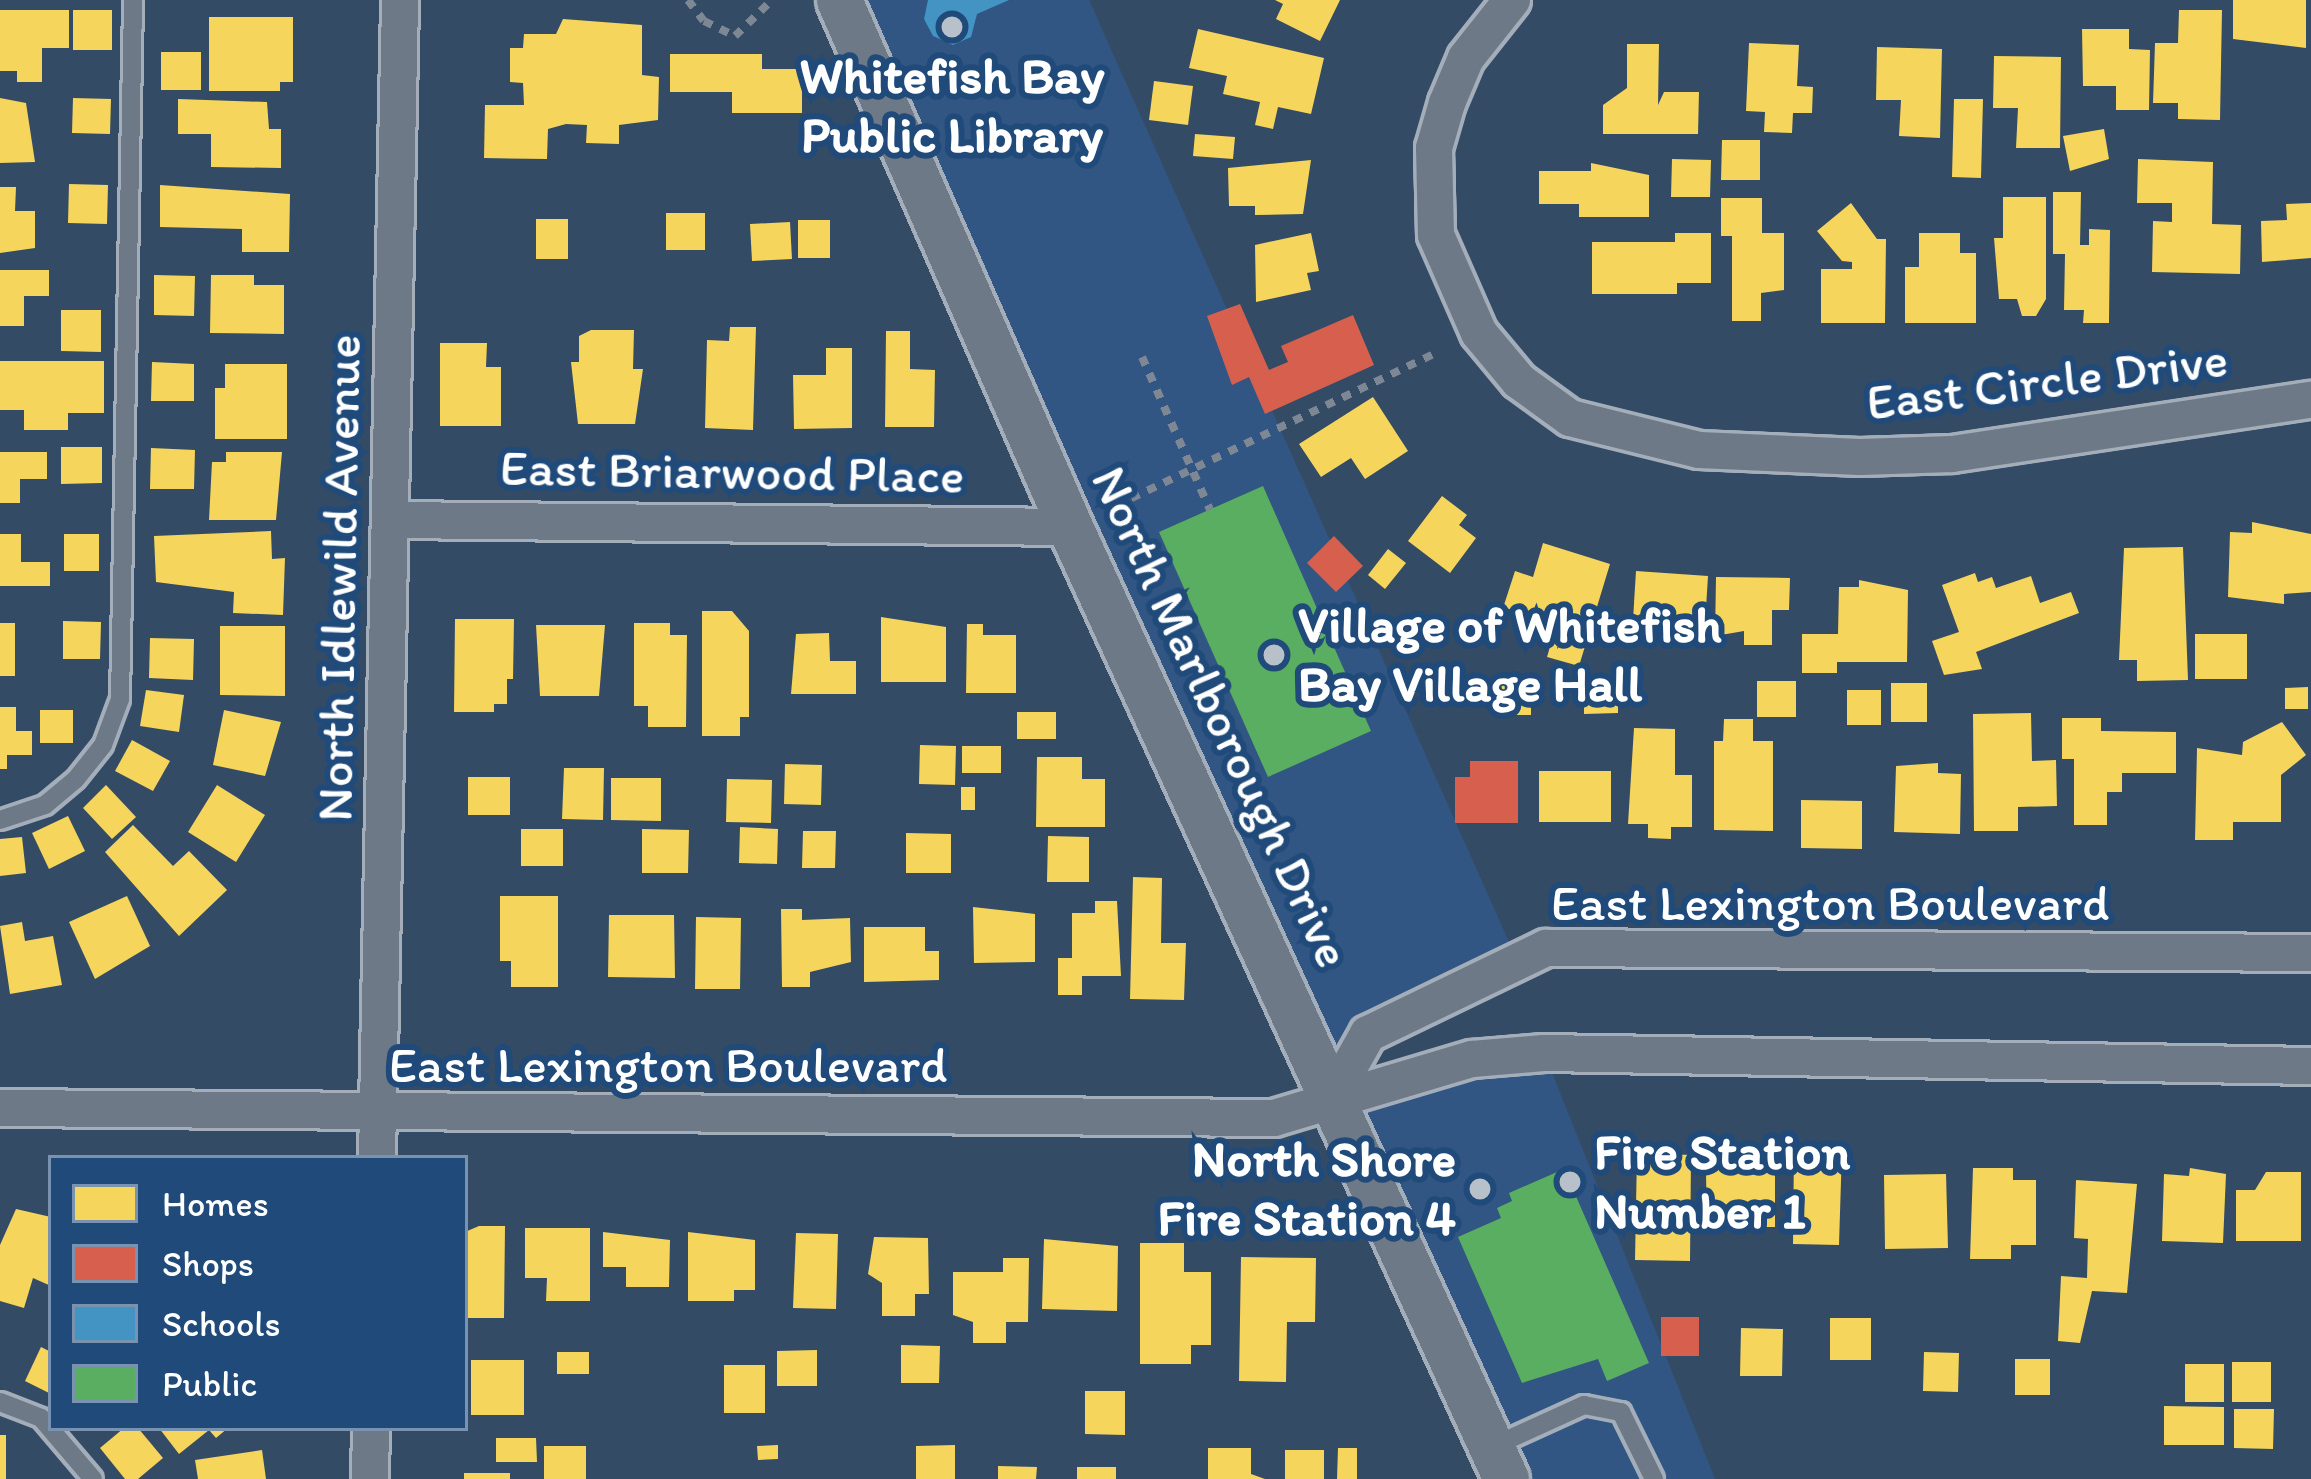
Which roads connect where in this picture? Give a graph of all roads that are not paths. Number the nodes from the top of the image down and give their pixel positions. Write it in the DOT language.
graph roads {
  1 [pos="133,0"];
  2 [pos="400,0"];
  3 [pos="839,0"];
  4 [pos="1512,0"];
  5 [pos="2311,400"];
  6 [pos="392,520"];
  7 [pos="1070,527"];
  8 [pos="0,820"];
  9 [pos="2311,953"];
  10 [pos="2311,1066"];
  11 [pos="1333,1096"];
  12 [pos="0,1108"];
  13 [pos="377,1114"];
  14 [pos="377,1155"];
  15 [pos="0,1402"];
  16 [pos="48,1427"];
  17 [pos="51,1431"];
  18 [pos="371,1431"];
  19 [pos="1499,1463"];
  20 [pos="93,1479"];
  21 [pos="370,1479"];
  22 [pos="1654,1479"];
  1 -- 8 [label="lane"];
  2 -- 6 [label="street, North Idlewild Avenue"];
  3 -- 7 [label="street, North Marlborough Drive"];
  4 -- 5 [label="street, East Circle Drive"];
  6 -- 7 [label="street, East Briarwood Place"];
  6 -- 13 [label="street, North Idlewild Avenue"];
  7 -- 11 [label="street, North Marlborough Drive"];
  9 -- 11 [label="street, East Lexington Boulevard"];
  10 -- 11 [label="street, East Lexington Boulevard"];
  11 -- 13 [label="street, East Lexington Boulevard"];
  11 -- 19 [label="street, North Marlborough Drive"];
  12 -- 13 [label="street, East Lexington Boulevard"];
  13 -- 14 [label="street, North Idlewild Avenue"];
  15 -- 16 [label="lane"];
  17 -- 20 [label="lane"];
  18 -- 21 [label="street"];
  19 -- 22 [label="lane"];
}
